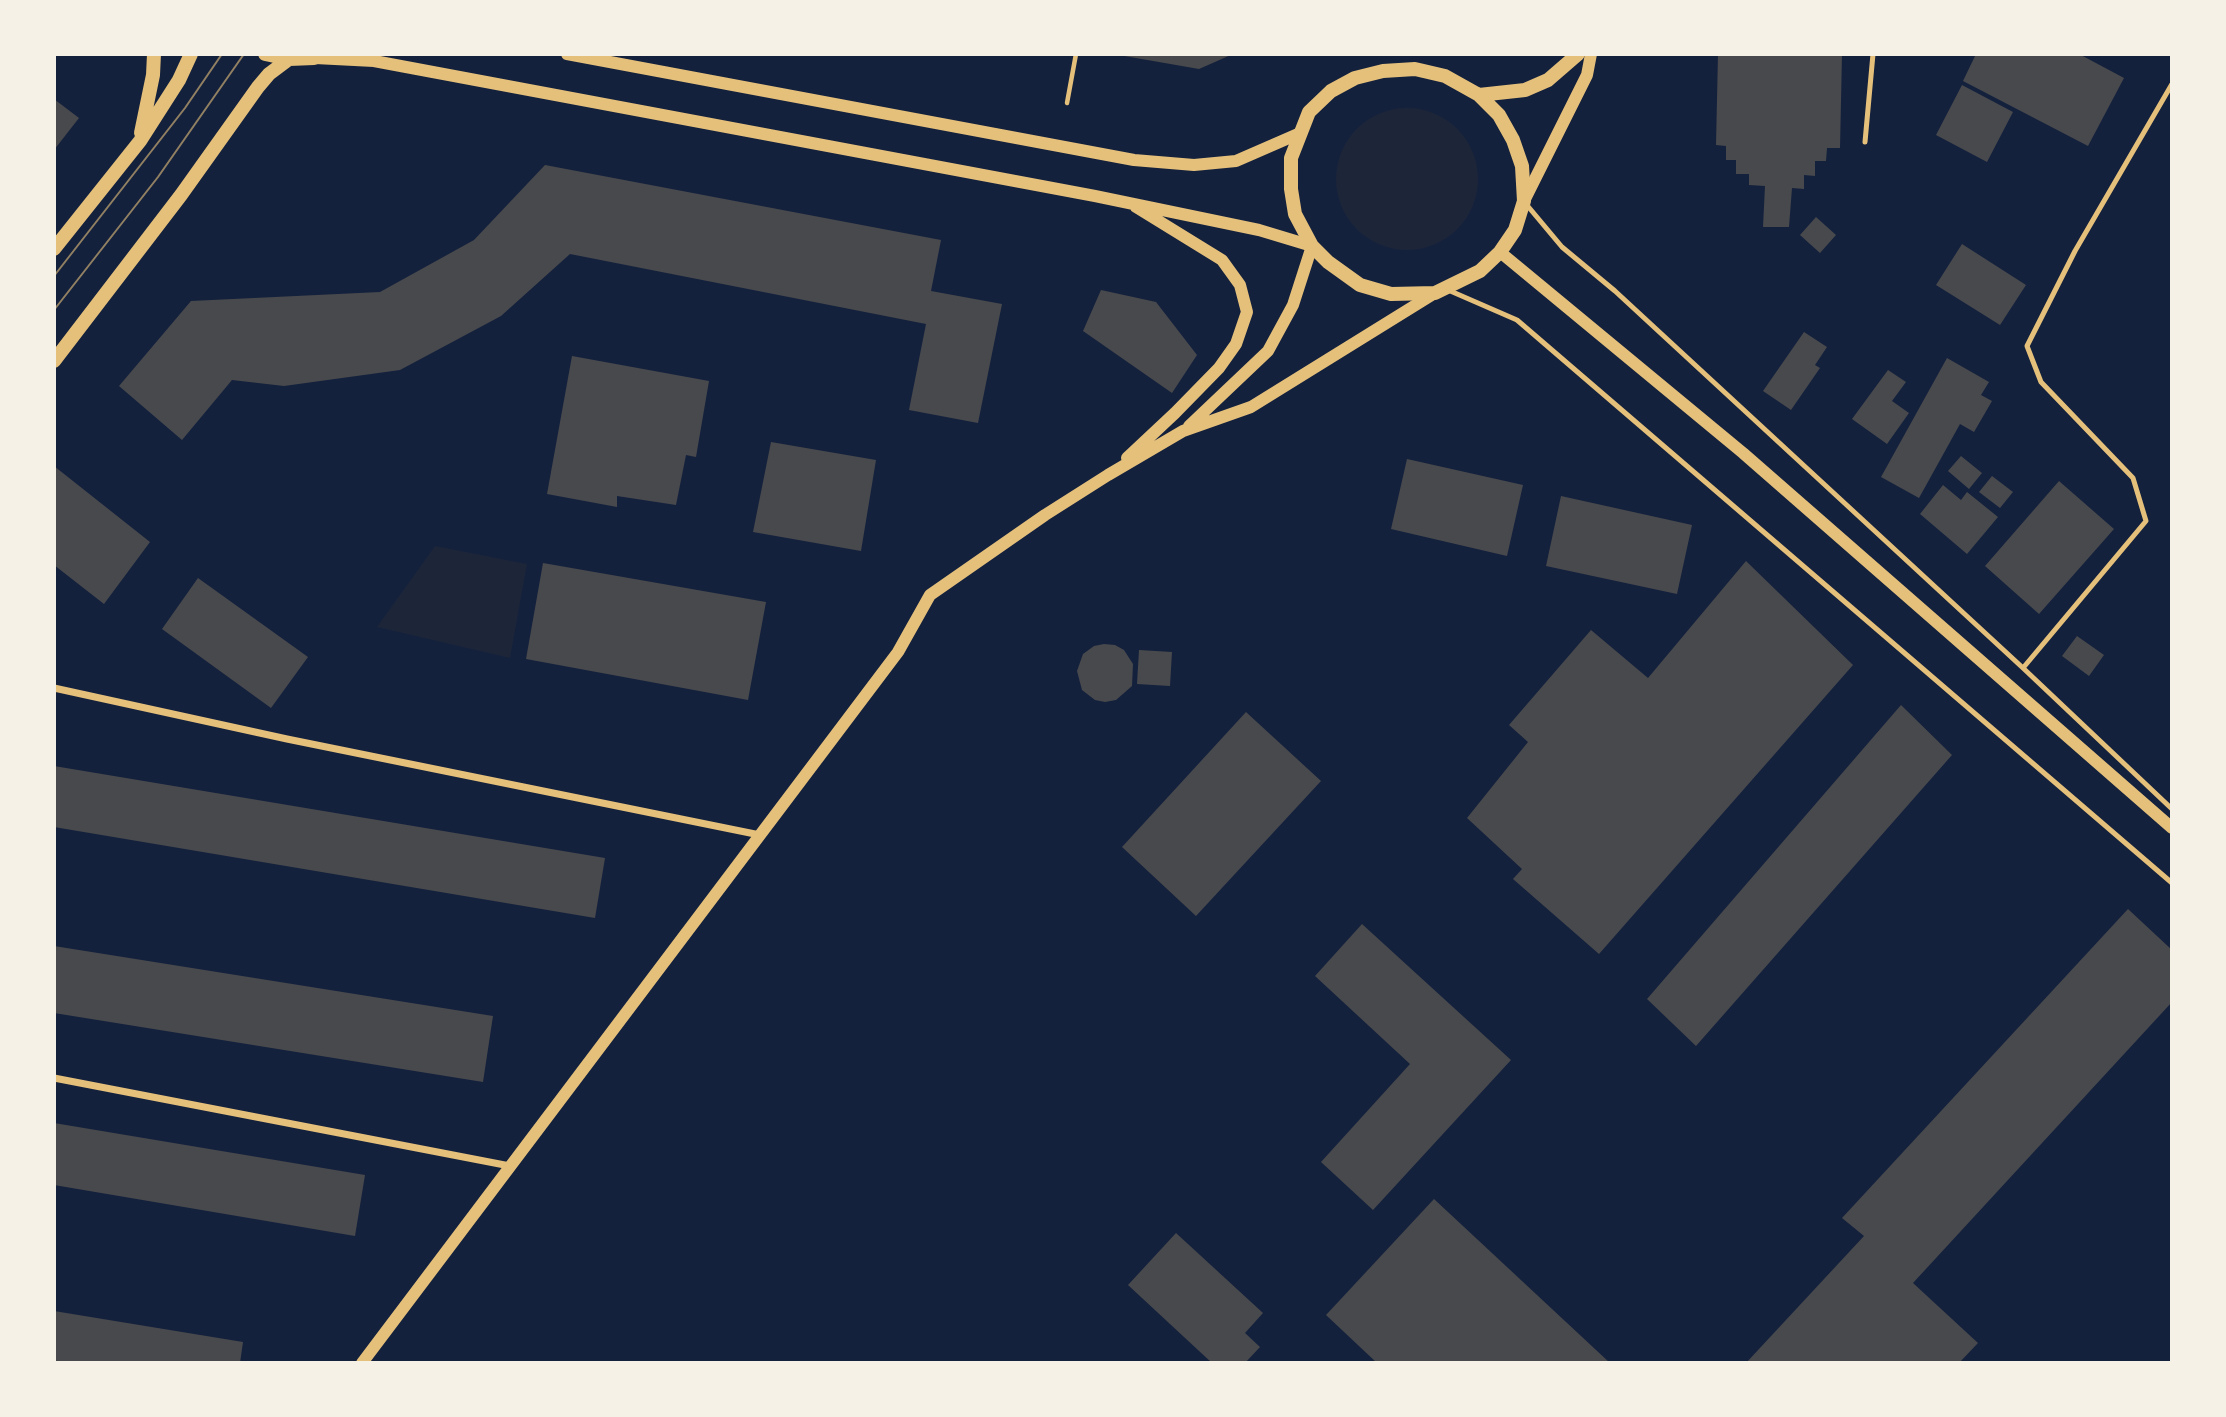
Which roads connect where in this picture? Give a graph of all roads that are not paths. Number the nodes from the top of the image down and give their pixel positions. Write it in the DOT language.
graph roads {
  1 [pos="154,54"];
  2 [pos="191,54"];
  3 [pos="265,54"];
  4 [pos="567,54"];
  5 [pos="1578,54"];
  6 [pos="1591,54"];
  7 [pos="1873,54"];
  8 [pos="320,56"];
  9 [pos="289,59"];
  10 [pos="2172,84"];
  11 [pos="1479,95"];
  12 [pos="1298,134"];
  13 [pos="140,141"];
  14 [pos="1865,142"];
  15 [pos="1524,201"];
  16 [pos="1129,203"];
  17 [pos="1312,246"];
  18 [pos="54,249"];
  19 [pos="1500,252"];
  20 [pos="1439,291"];
  21 [pos="54,361"];
  22 [pos="1183,431"];
  23 [pos="1108,475"];
  24 [pos="2023,668"];
  25 [pos="54,688"];
  26 [pos="2172,809"];
  27 [pos="2172,828"];
  28 [pos="761,835"];
  29 [pos="2172,883"];
  30 [pos="54,1078"];
  31 [pos="510,1166"];
  32 [pos="362,1363"];
  1 -- 13 [label="main road"];
  2 -- 13 [label="main road"];
  3 -- 9 [label="main road"];
  4 -- 12 [label="street"];
  5 -- 11 [label="main road"];
  6 -- 15 [label="street"];
  7 -- 14 [label="lane"];
  8 -- 9 [label="main road"];
  8 -- 16 [label="street"];
  9 -- 21 [label="main road"];
  10 -- 24 [label="lane"];
  11 -- 12 [label="main road"];
  11 -- 15 [label="main road"];
  12 -- 17 [label="main road"];
  13 -- 18 [label="main road"];
  15 -- 19 [label="main road"];
  15 -- 24 [label="lane"];
  16 -- 17 [label="street"];
  16 -- 23 [label="street"];
  17 -- 20 [label="main road"];
  17 -- 22 [label="street"];
  19 -- 20 [label="main road"];
  19 -- 27 [label="street"];
  20 -- 22 [label="street"];
  20 -- 29 [label="lane"];
  22 -- 23 [label="street"];
  23 -- 28 [label="street"];
  24 -- 26 [label="lane"];
  25 -- 28 [label="street"];
  28 -- 31 [label="street"];
  30 -- 31 [label="street"];
  31 -- 32 [label="street"];
}
